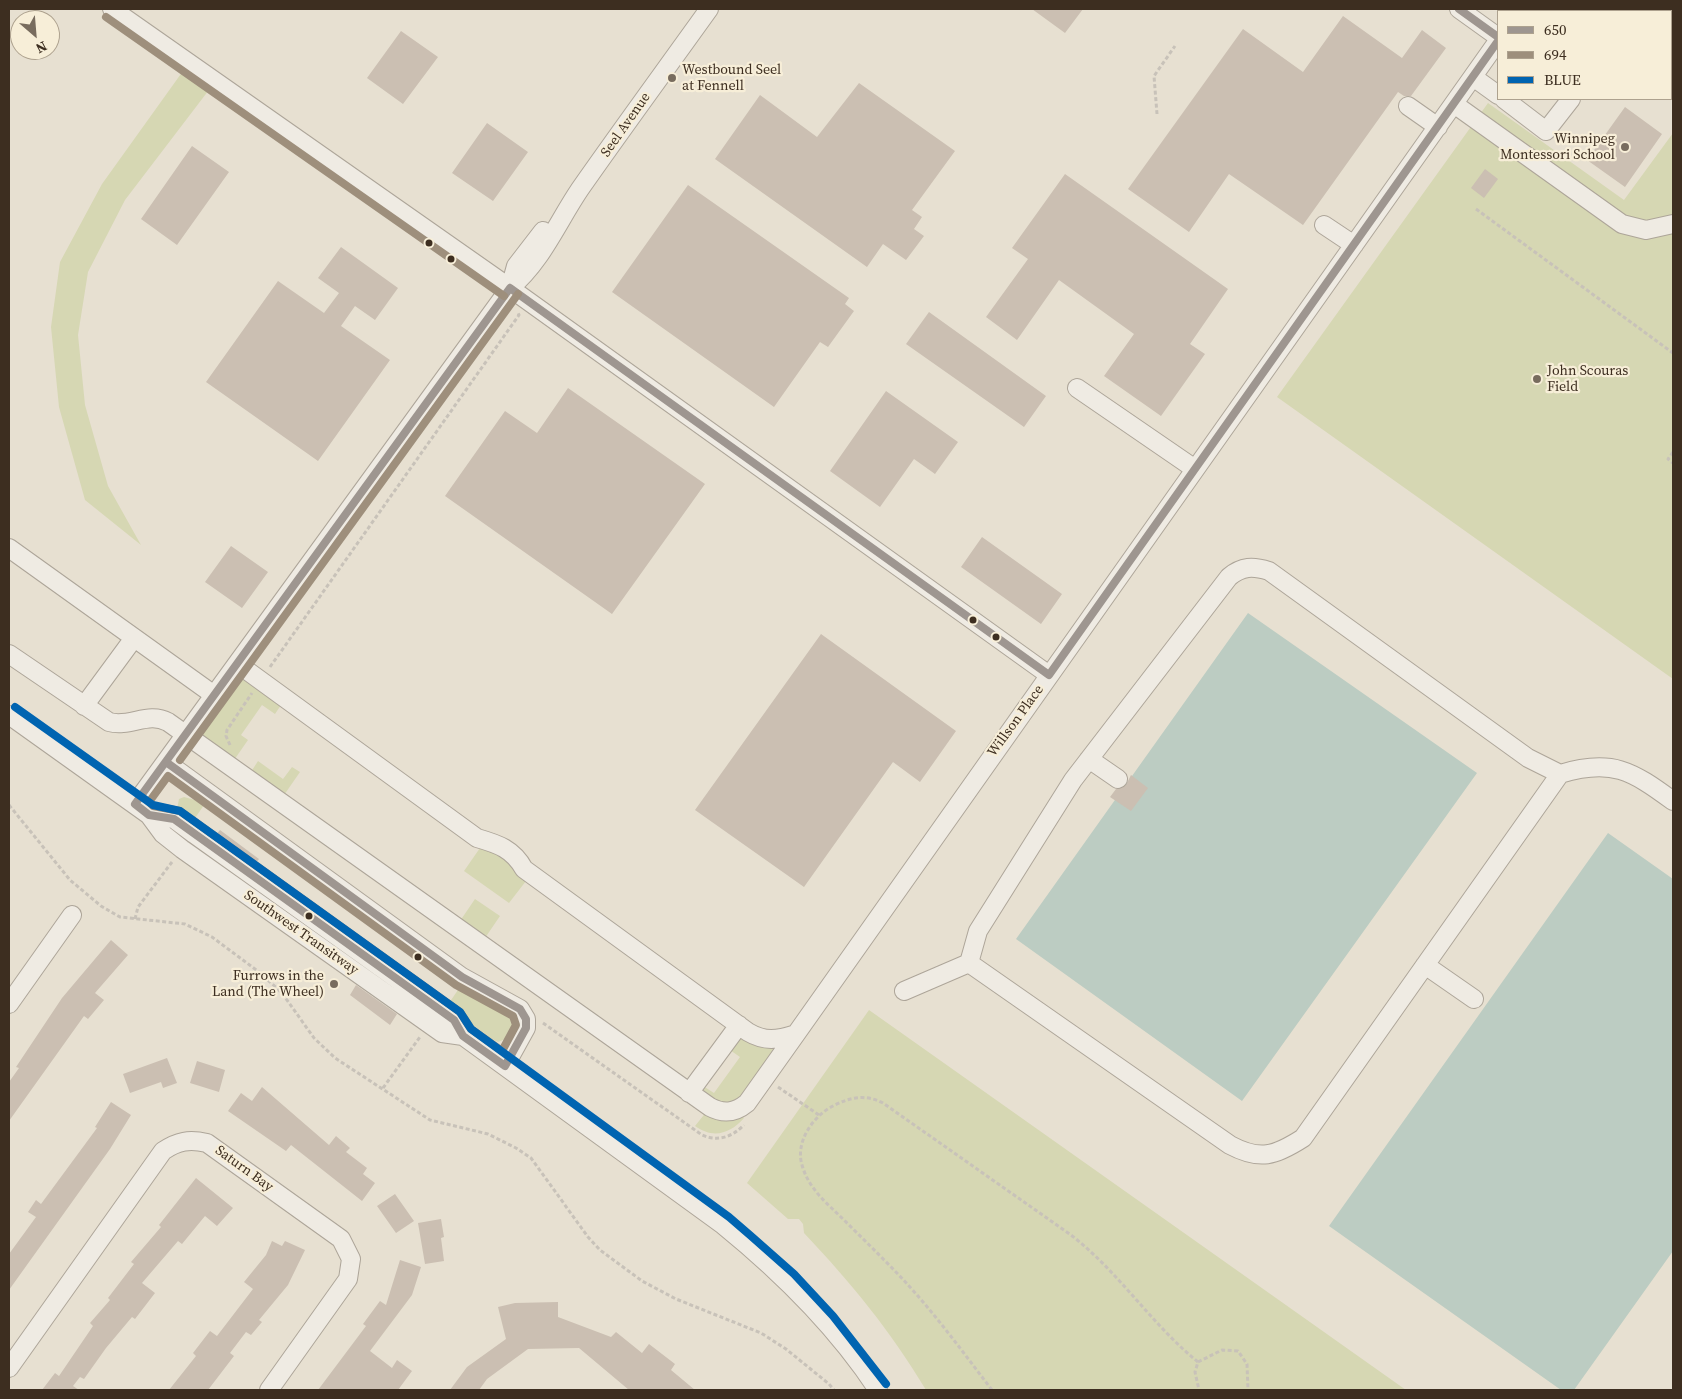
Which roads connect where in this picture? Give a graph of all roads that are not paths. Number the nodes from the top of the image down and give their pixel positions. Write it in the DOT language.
graph roads {
  1 [pos="112,9"];
  2 [pos="708,9"];
  3 [pos="1459,9"];
  4 [pos="1497,35"];
  5 [pos="1497,42"];
  6 [pos="1473,77"];
  7 [pos="1497,94"];
  8 [pos="1506,100"];
  9 [pos="1570,100"];
  10 [pos="1454,104"];
  11 [pos="1408,106"];
  12 [pos="1438,127"];
  13 [pos="1673,224"];
  14 [pos="1324,225"];
  15 [pos="1354,245"];
  16 [pos="510,288"];
  17 [pos="1077,388"];
  18 [pos="1195,469"];
  19 [pos="9,548"];
  20 [pos="134,638"];
  21 [pos="9,654"];
  22 [pos="238,664"];
  23 [pos="1050,675"];
  24 [pos="214,695"];
  25 [pos="84,706"];
  26 [pos="9,715"];
  27 [pos="186,734"];
  28 [pos="1089,759"];
  29 [pos="166,762"];
  30 [pos="1560,774"];
  31 [pos="1118,779"];
  32 [pos="1673,801"];
  33 [pos="142,810"];
  34 [pos="72,915"];
  35 [pos="969,963"];
  36 [pos="1425,966"];
  37 [pos="904,991"];
  38 [pos="11,995"];
  39 [pos="1474,999"];
  40 [pos="744,1028"];
  41 [pos="796,1034"];
  42 [pos="463,1036"];
  43 [pos="505,1066"];
  44 [pos="689,1093"];
  45 [pos="9,1368"];
  46 [pos="269,1390"];
  47 [pos="878,1390"];
  1 -- 16 [label="street"];
  2 -- 16 [label="street, Seel Avenue"];
  3 -- 4 [label="street"];
  5 -- 6 [label="street, Willson Place"];
  6 -- 7 [label="street"];
  6 -- 10 [label="street, Willson Place"];
  8 -- 9 [label="street"];
  10 -- 12 [label="street, Willson Place"];
  10 -- 13 [label="street"];
  11 -- 12 [label="street"];
  12 -- 15 [label="street, Willson Place"];
  14 -- 15 [label="street"];
  15 -- 18 [label="street, Willson Place"];
  16 -- 22 [label="street, Seel Avenue"];
  16 -- 23 [label="street"];
  17 -- 18 [label="street"];
  18 -- 23 [label="street, Willson Place"];
  19 -- 20 [label="street"];
  20 -- 24 [label="street"];
  20 -- 25 [label="street"];
  21 -- 25 [label="street"];
  22 -- 24 [label="street, Seel Avenue"];
  22 -- 40 [label="street"];
  23 -- 41 [label="street, Willson Place"];
  24 -- 27 [label="street, Seel Avenue"];
  25 -- 27 [label="street"];
  26 -- 33 [label="street, Southwest Transitway"];
  27 -- 29 [label="street, Seel Avenue"];
  27 -- 44 [label="street"];
  28 -- 30 [label="street"];
  28 -- 31 [label="street"];
  28 -- 35 [label="street"];
  29 -- 33 [label="street, Seel Avenue"];
  29 -- 43 [label="street"];
  30 -- 32 [label="street"];
  30 -- 36 [label="street"];
  33 -- 42 [label="street, Southwest Transitway"];
  33 -- 42 [label="street, Southwest Transitway"];
  34 -- 38 [label="street"];
  35 -- 36 [label="street"];
  35 -- 37 [label="street"];
  36 -- 39 [label="street"];
  40 -- 41 [label="street"];
  40 -- 44 [label="street"];
  41 -- 44 [label="street, Willson Place"];
  42 -- 43 [label="street, Southwest Transitway"];
  43 -- 47 [label="street, Southwest Transitway"];
  45 -- 46 [label="street, Saturn Bay"];
}
